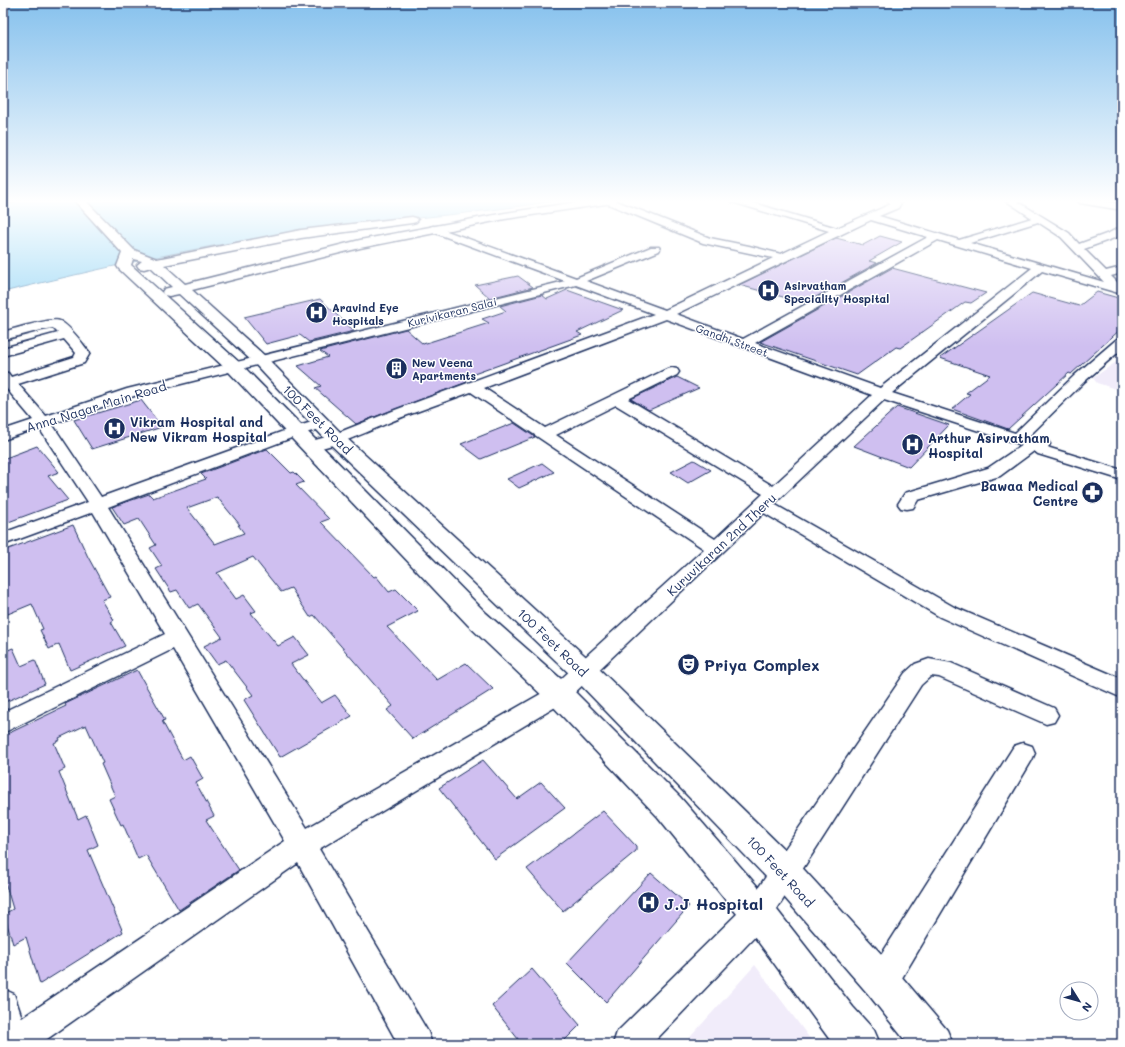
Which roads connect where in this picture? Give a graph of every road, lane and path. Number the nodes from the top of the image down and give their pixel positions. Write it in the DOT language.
graph roads {
  1 [pos="125,249"];
  2 [pos="222,249"];
  3 [pos="341,249"];
  4 [pos="486,249"];
  5 [pos="655,249"];
  6 [pos="752,249"];
  7 [pos="802,249"];
  8 [pos="914,249"];
  9 [pos="980,249"];
  10 [pos="1078,249"];
  11 [pos="129,253"];
  12 [pos="783,258"];
  13 [pos="152,262"];
  14 [pos="1041,266"];
  15 [pos="125,267"];
  16 [pos="1122,270"];
  17 [pos="1104,275"];
  18 [pos="575,282"];
  19 [pos="181,289"];
  20 [pos="1120,291"];
  21 [pos="155,295"];
  22 [pos="664,315"];
  23 [pos="67,334"];
  24 [pos="3,336"];
  25 [pos="1122,342"];
  26 [pos="743,344"];
  27 [pos="3,352"];
  28 [pos="260,360"];
  29 [pos="234,368"];
  30 [pos="672,372"];
  31 [pos="5,381"];
  32 [pos="473,387"];
  33 [pos="882,394"];
  34 [pos="617,399"];
  35 [pos="43,422"];
  36 [pos="545,434"];
  37 [pos="3,435"];
  38 [pos="316,435"];
  39 [pos="1017,439"];
  40 [pos="1034,444"];
  41 [pos="1122,464"];
  42 [pos="1122,475"];
  43 [pos="769,499"];
  44 [pos="97,504"];
  45 [pos="907,504"];
  46 [pos="3,539"];
  47 [pos="716,548"];
  48 [pos="178,638"];
  49 [pos="584,671"];
  50 [pos="1122,689"];
  51 [pos="559,694"];
  52 [pos="1046,715"];
  53 [pos="3,723"];
  54 [pos="1023,753"];
  55 [pos="302,845"];
  56 [pos="784,872"];
  57 [pos="758,912"];
  58 [pos="882,982"];
  59 [pos="3,1005"];
  60 [pos="12,1044"];
  61 [pos="416,1044"];
  62 [pos="629,1044"];
  63 [pos="860,1044"];
  64 [pos="934,1044"];
  1 -- 11 [label="main road"];
  2 -- 13 [label="main road"];
  3 -- 19 [label="main road"];
  4 -- 18 [label="street, Gandhi Street"];
  5 -- 18 [label="street, Kurivikaran Salai"];
  6 -- 12 [label="street"];
  7 -- 12 [label="street"];
  8 -- 26 [label="street"];
  9 -- 14 [label="street"];
  10 -- 17 [label="street"];
  11 -- 13 [label="main road"];
  11 -- 15 [label="main road"];
  12 -- 22 [label="street"];
  13 -- 15 [label="main road"];
  13 -- 19 [label="main road, 100 Feet Road"];
  14 -- 20 [label="street"];
  14 -- 33 [label="street, Kuruvikaran 2nd Theru"];
  15 -- 21 [label="main road, 100 Feet Road"];
  16 -- 17 [label="street"];
  17 -- 20 [label="street"];
  18 -- 22 [label="street, Gandhi Street"];
  18 -- 28 [label="street, Kurivikaran Salai"];
  19 -- 21 [label="main road"];
  19 -- 28 [label="main road, 100 Feet Road"];
  21 -- 29 [label="main road, 100 Feet Road"];
  22 -- 26 [label="street, Gandhi Street"];
  22 -- 32 [label="street"];
  23 -- 24 [label="street"];
  23 -- 27 [label="street"];
  23 -- 31 [label="street"];
  25 -- 39 [label="street"];
  26 -- 33 [label="street, Gandhi Street"];
  28 -- 29 [label="street, Anna Nagar Main Road"];
  28 -- 38 [label="main road, 100 Feet Road"];
  29 -- 35 [label="street, Anna Nagar Main Road"];
  29 -- 38 [label="main road, 100 Feet Road"];
  30 -- 34 [label="street"];
  31 -- 35 [label="street"];
  32 -- 36 [label="street"];
  32 -- 38 [label="street"];
  33 -- 39 [label="street, Gandhi Street"];
  33 -- 43 [label="street, Kuruvikaran 2nd Theru"];
  34 -- 36 [label="street"];
  34 -- 43 [label="street"];
  35 -- 37 [label="street, Anna Nagar Main Road"];
  35 -- 44 [label="street"];
  36 -- 47 [label="street"];
  38 -- 44 [label="street"];
  38 -- 49 [label="main road, 100 Feet Road"];
  38 -- 51 [label="main road, 100 Feet Road"];
  39 -- 40 [label="street, Gandhi Street"];
  40 -- 41 [label="street, Gandhi Street"];
  40 -- 42 [label="street, Gandhi Street"];
  40 -- 45 [label="street"];
  43 -- 47 [label="street, Kuruvikaran 2nd Theru"];
  43 -- 50 [label="street"];
  44 -- 46 [label="street"];
  44 -- 48 [label="street"];
  47 -- 49 [label="street, Kuruvikaran 2nd Theru"];
  48 -- 53 [label="street"];
  48 -- 55 [label="street"];
  49 -- 51 [label="street, Kuruvikaran 2nd Theru"];
  49 -- 56 [label="main road, 100 Feet Road"];
  51 -- 55 [label="street, Kuruvikaran 2nd Theru"];
  51 -- 57 [label="main road, 100 Feet Road"];
  52 -- 56 [label="street"];
  54 -- 58 [label="street"];
  55 -- 60 [label="street, Kuruvikaran 2nd Theru"];
  55 -- 61 [label="street"];
  56 -- 57 [label="street"];
  56 -- 58 [label="main road, 100 Feet Road"];
  57 -- 62 [label="street"];
  57 -- 63 [label="main road, 100 Feet Road"];
  58 -- 64 [label="main road, 100 Feet Road"];
  59 -- 60 [label="street"];
}
